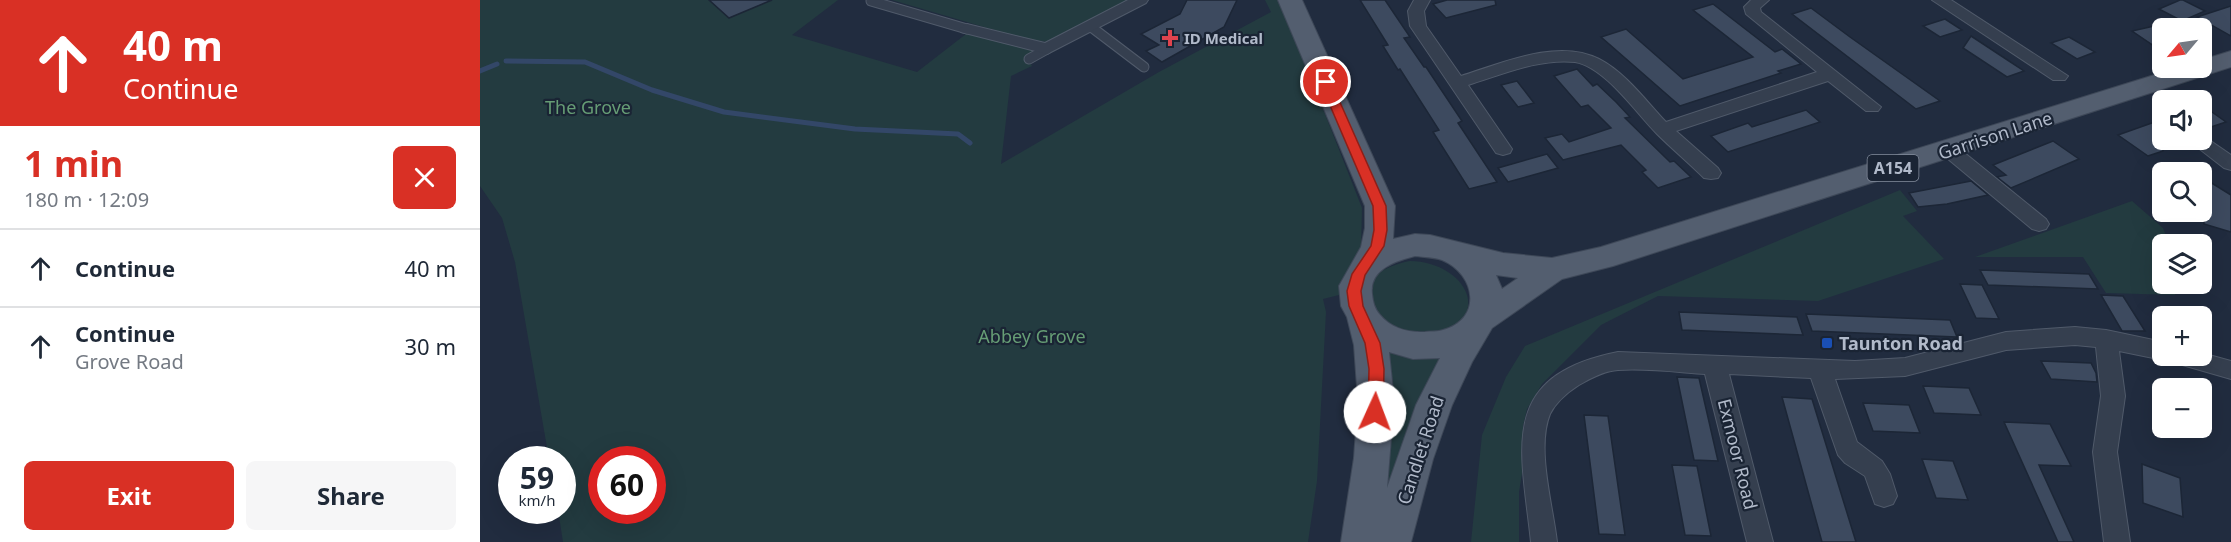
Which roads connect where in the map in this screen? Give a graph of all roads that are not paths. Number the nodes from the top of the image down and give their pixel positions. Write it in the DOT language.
graph roads {
  1 [pos="1140,0"];
  2 [pos="1290,0"];
  3 [pos="1422,0"];
  4 [pos="1761,0"];
  5 [pos="1940,0"];
  6 [pos="871,1"];
  7 [pos="1090,26"];
  8 [pos="967,29"];
  9 [pos="1047,49"];
  10 [pos="1029,59"];
  11 [pos="2231,59"];
  12 [pos="1144,68"];
  13 [pos="1830,74"];
  14 [pos="2058,76"];
  15 [pos="1457,82"];
  16 [pos="1872,107"];
  17 [pos="1663,129"];
  18 [pos="1503,149"];
  19 [pos="1948,150"];
  20 [pos="2211,150"];
  21 [pos="2231,164"];
  22 [pos="1711,173"];
  23 [pos="1380,206"];
  24 [pos="2039,224"];
  25 [pos="1451,252"];
  26 [pos="1370,261"];
  27 [pos="1552,270"];
  28 [pos="1363,319"];
  29 [pos="1478,324"];
  30 [pos="2106,339"];
  31 [pos="2152,349"];
  32 [pos="2212,365"];
  33 [pos="1715,366"];
  34 [pos="1820,369"];
  35 [pos="2231,370"];
  36 [pos="1884,496"];
  37 [pos="1361,542"];
  38 [pos="1391,542"];
  39 [pos="1544,542"];
  40 [pos="1760,542"];
  41 [pos="2117,542"];
  1 -- 7 [label="street"];
  2 -- 23 [label="main road"];
  3 -- 15 [label="street"];
  4 -- 13 [label="street"];
  5 -- 14 [label="street"];
  6 -- 8 [label="lane"];
  7 -- 9 [label="street"];
  7 -- 12 [label="lane"];
  8 -- 9 [label="street"];
  9 -- 10 [label="lane"];
  11 -- 19 [label="main road, Garrison Lane / A154"];
  13 -- 16 [label="street"];
  13 -- 17 [label="street"];
  15 -- 17 [label="street"];
  15 -- 18 [label="street"];
  17 -- 22 [label="street"];
  19 -- 24 [label="street"];
  19 -- 27 [label="main road, Garrison Lane / A154"];
  20 -- 21 [label="street"];
  23 -- 25 [label="main road"];
  23 -- 26 [label="main road"];
  25 -- 26 [label="main road"];
  25 -- 27 [label="main road, Garrison Lane / A154"];
  25 -- 29 [label="main road"];
  26 -- 28 [label="main road"];
  27 -- 29 [label="main road, Garrison Lane / A154"];
  28 -- 29 [label="main road"];
  28 -- 37 [label="main road, Candlet Road"];
  29 -- 38 [label="main road, Candlet Road / A154"];
  30 -- 31 [label="street"];
  30 -- 34 [label="street"];
  30 -- 41 [label="street"];
  32 -- 35 [label="street"];
  33 -- 34 [label="street"];
  33 -- 39 [label="street"];
  33 -- 40 [label="street, Exmoor Road"];
  34 -- 36 [label="street"];
}
